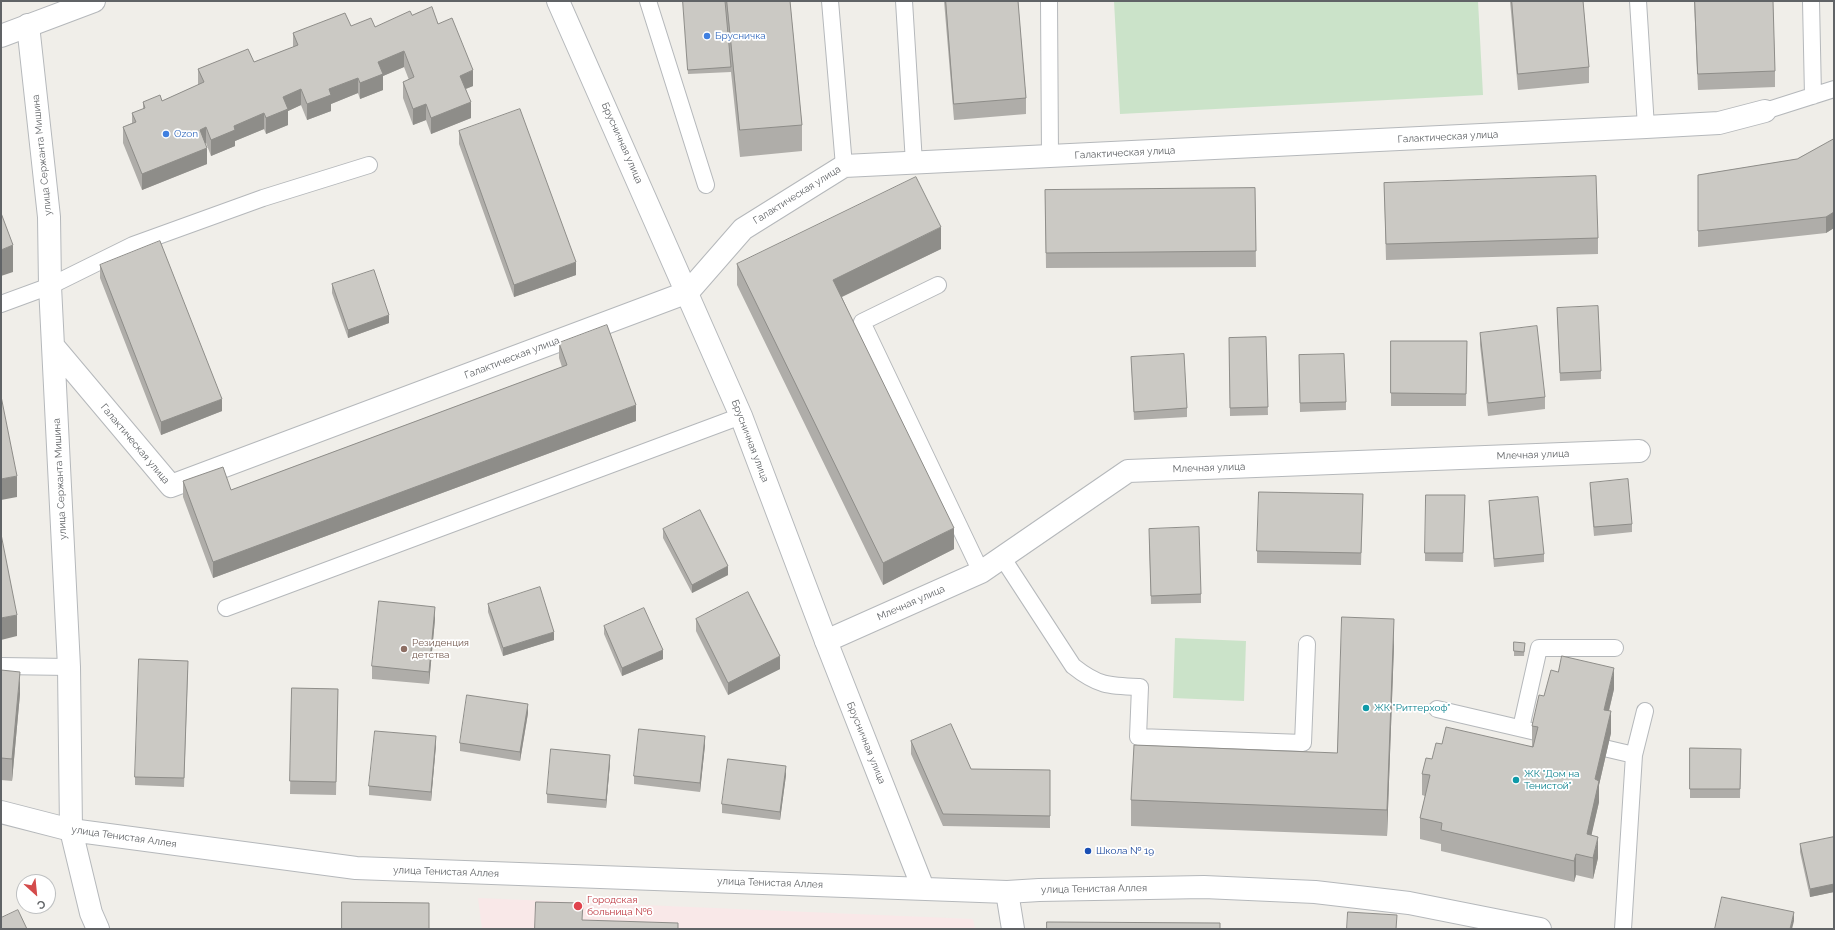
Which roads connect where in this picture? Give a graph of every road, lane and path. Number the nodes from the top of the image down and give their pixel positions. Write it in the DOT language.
graph roads {
  1 [pos="558,1"];
  2 [pos="648,1"];
  3 [pos="830,1"];
  4 [pos="904,1"];
  5 [pos="1049,1"];
  6 [pos="1638,1"];
  7 [pos="1811,1"];
  8 [pos="89,2"];
  9 [pos="28,25"];
  10 [pos="1,36"];
  11 [pos="1834,89"];
  12 [pos="1813,96"];
  13 [pos="1764,111"];
  14 [pos="1646,128"];
  15 [pos="1050,156"];
  16 [pos="914,163"];
  17 [pos="369,165"];
  18 [pos="844,166"];
  19 [pos="706,185"];
  20 [pos="938,285"];
  21 [pos="50,286"];
  22 [pos="688,292"];
  23 [pos="1,304"];
  24 [pos="54,347"];
  25 [pos="742,416"];
  26 [pos="1639,451"];
  27 [pos="1002,557"];
  28 [pos="981,572"];
  29 [pos="226,608"];
  30 [pos="826,641"];
  31 [pos="1307,644"];
  32 [pos="1615,648"];
  33 [pos="1,666"];
  34 [pos="69,667"];
  35 [pos="1437,709"];
  36 [pos="1645,711"];
  37 [pos="1517,732"];
  38 [pos="1634,755"];
  39 [pos="1,812"];
  40 [pos="71,830"];
  41 [pos="923,888"];
  42 [pos="1007,892"];
  43 [pos="98,929"];
  44 [pos="1013,929"];
  45 [pos="1540,929"];
  46 [pos="1623,929"];
  1 -- 22 [label="street, Брусничная улица"];
  2 -- 19 [label="lane"];
  3 -- 18 [label="lane"];
  4 -- 16 [label="lane"];
  5 -- 15 [label="lane"];
  6 -- 14 [label="lane"];
  7 -- 12 [label="lane"];
  8 -- 9 [label="street"];
  9 -- 10 [label="street"];
  9 -- 21 [label="street, улица Сержанта Мишина"];
  11 -- 12 [label="lane"];
  12 -- 13 [label="lane"];
  13 -- 14 [label="street, Галактическая улица"];
  14 -- 15 [label="street, Галактическая улица"];
  15 -- 16 [label="street, Галактическая улица"];
  16 -- 18 [label="street, Галактическая улица"];
  17 -- 21 [label="lane"];
  18 -- 22 [label="street, Галактическая улица"];
  20 -- 28 [label="lane"];
  21 -- 23 [label="lane"];
  21 -- 24 [label="street, улица Сержанта Мишина"];
  22 -- 24 [label="street, Галактическая улица"];
  22 -- 25 [label="street, Брусничная улица"];
  24 -- 34 [label="street, улица Сержанта Мишина"];
  25 -- 29 [label="lane"];
  25 -- 30 [label="street, Брусничная улица"];
  26 -- 27 [label="street, Млечная улица"];
  27 -- 28 [label="street, Млечная улица"];
  27 -- 31 [label="lane"];
  28 -- 30 [label="street, Млечная улица"];
  30 -- 41 [label="street, Брусничная улица"];
  32 -- 37 [label="lane"];
  33 -- 34 [label="lane"];
  34 -- 40 [label="street, улица Сержанта Мишина"];
  35 -- 37 [label="lane"];
  36 -- 38 [label="lane"];
  37 -- 38 [label="lane"];
  38 -- 46 [label="lane"];
  39 -- 40 [label="street, улица Тенистая Аллея"];
  40 -- 41 [label="street, улица Тенистая Аллея"];
  40 -- 43 [label="street, улица Сержанта Мишина"];
  41 -- 42 [label="street, улица Тенистая Аллея"];
  42 -- 44 [label="street"];
  42 -- 45 [label="street, улица Тенистая Аллея"];
}
